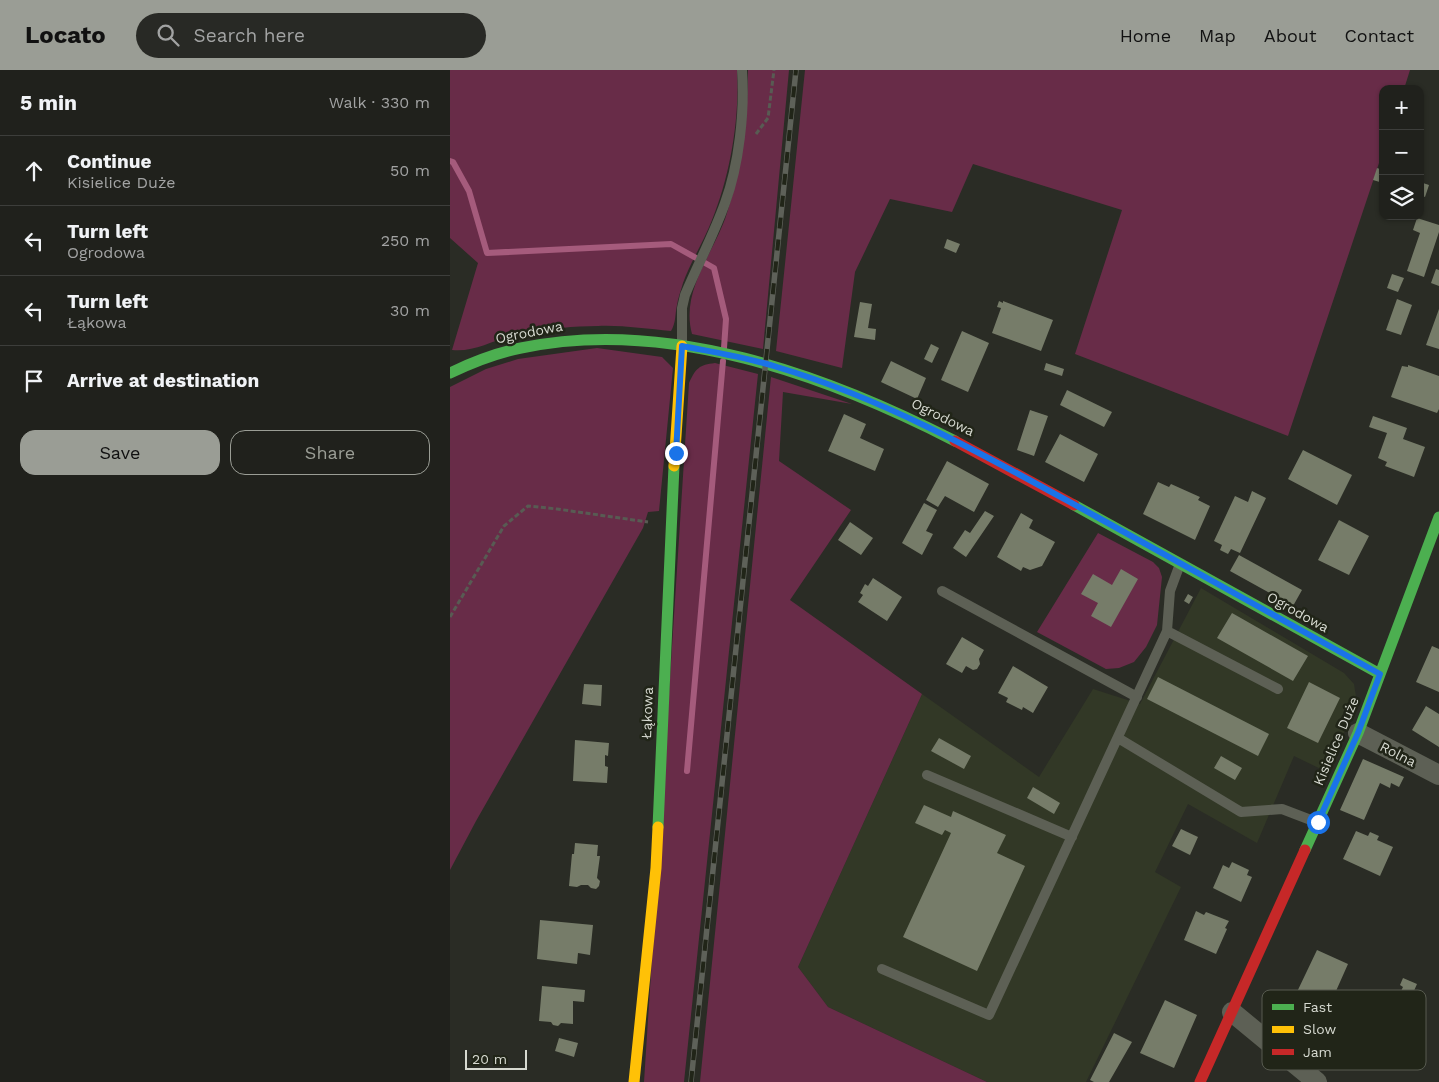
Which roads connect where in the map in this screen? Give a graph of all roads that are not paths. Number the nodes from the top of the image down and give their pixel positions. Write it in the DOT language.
graph roads {
  1 [pos="742,70"];
  2 [pos="682,346"];
  3 [pos="459,363"];
  4 [pos="450,373"];
  5 [pos="1439,517"];
  6 [pos="1180,563"];
  7 [pos="942,591"];
  8 [pos="1167,631"];
  9 [pos="1380,674"];
  10 [pos="1278,689"];
  11 [pos="1137,697"];
  12 [pos="1358,733"];
  13 [pos="1118,738"];
  14 [pos="928,775"];
  15 [pos="1439,775"];
  16 [pos="1318,822"];
  17 [pos="1072,837"];
  18 [pos="882,969"];
  19 [pos="1232,1012"];
  20 [pos="1262,1037"];
  21 [pos="1302,1070"];
  22 [pos="634,1082"];
  23 [pos="1200,1082"];
  24 [pos="1316,1082"];
  1 -- 2 [label="lane"];
  2 -- 3 [label="street, Ogrodowa"];
  2 -- 6 [label="street, Ogrodowa"];
  2 -- 22 [label="street, Łąkowa"];
  3 -- 4 [label="street, Ogrodowa"];
  5 -- 9 [label="street, Kisielice Duże"];
  6 -- 8 [label="lane"];
  6 -- 9 [label="street, Ogrodowa"];
  7 -- 11 [label="lane"];
  8 -- 10 [label="lane"];
  8 -- 11 [label="lane"];
  9 -- 12 [label="street, Kisielice Duże"];
  11 -- 13 [label="lane"];
  12 -- 15 [label="street, Rolna"];
  12 -- 16 [label="street, Kisielice Duże"];
  13 -- 16 [label="lane"];
  13 -- 17 [label="lane"];
  14 -- 17 [label="lane"];
  16 -- 19 [label="street, Kisielice Duże"];
  17 -- 18 [label="lane"];
  19 -- 20 [label="street"];
  19 -- 23 [label="street, Kisielice Duże"];
  21 -- 24 [label="street"];
}
